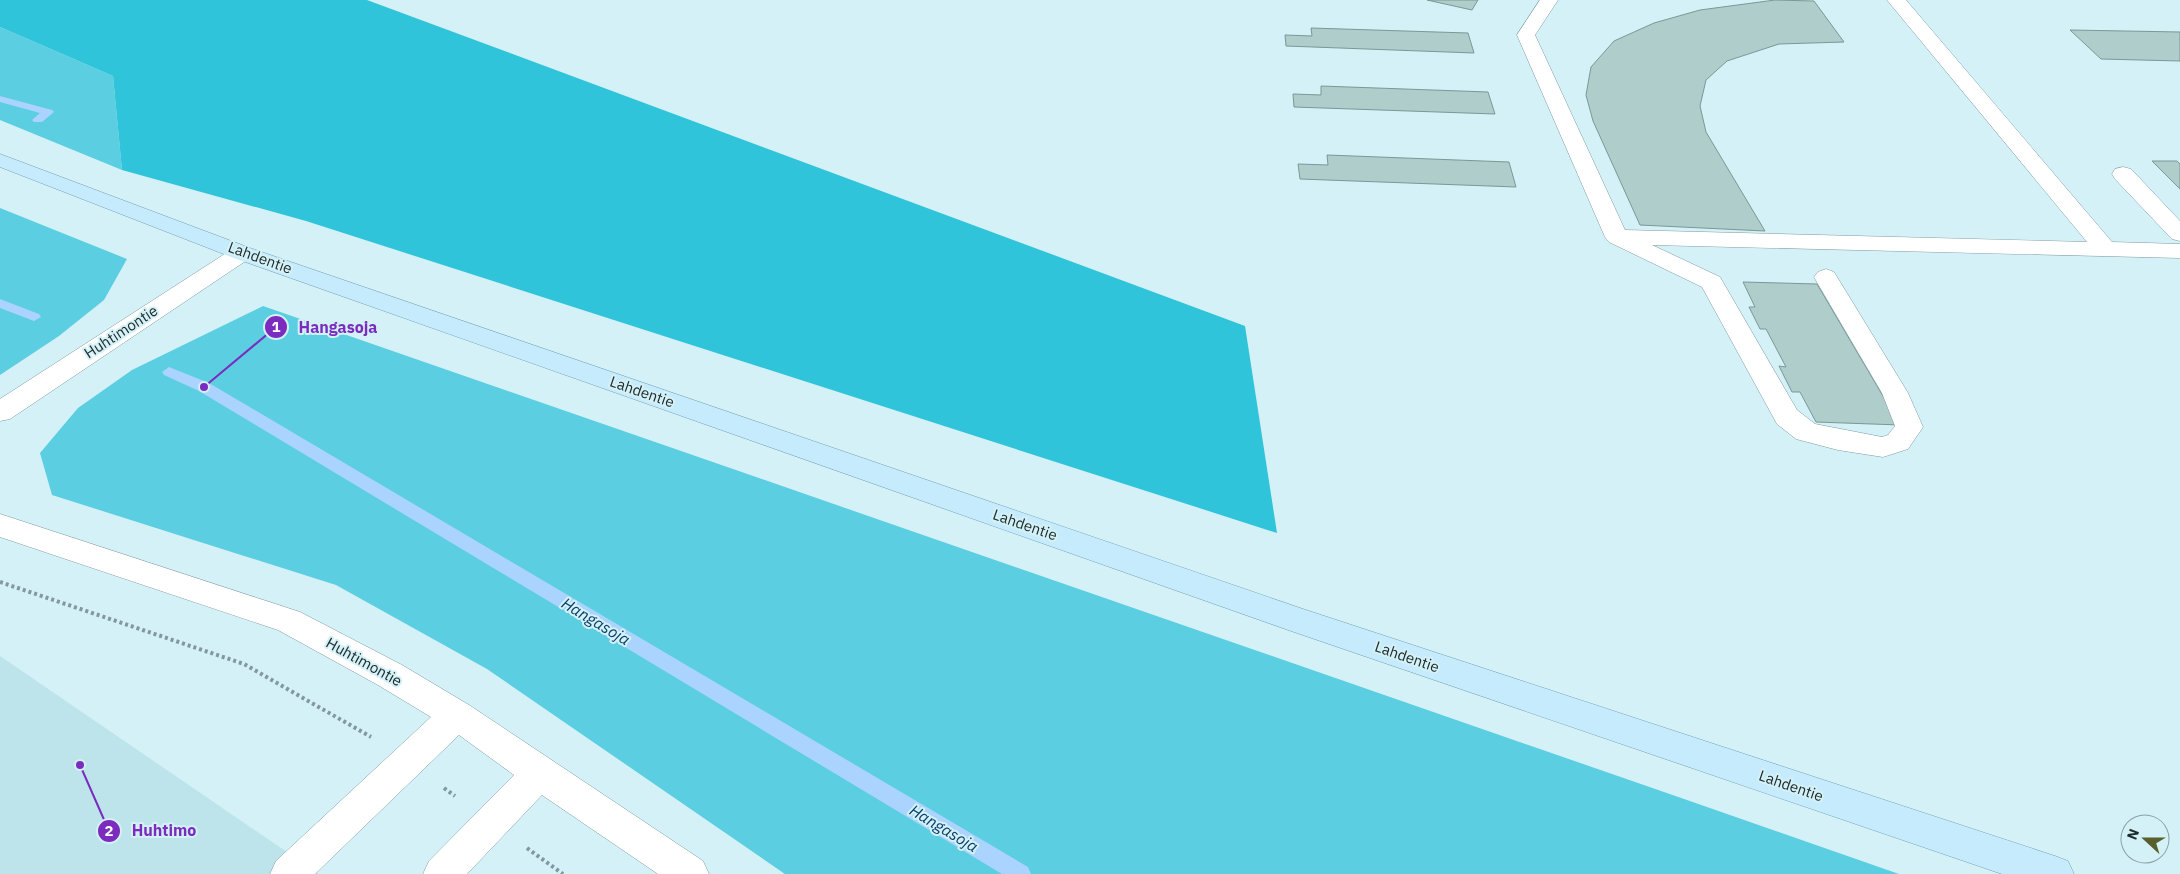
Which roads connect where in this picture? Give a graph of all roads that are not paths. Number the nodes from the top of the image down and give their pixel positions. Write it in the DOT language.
graph roads {
  1 [pos="1549,0"];
  2 [pos="1896,0"];
  3 [pos="0,160"];
  4 [pos="2123,174"];
  5 [pos="2180,234"];
  6 [pos="1617,237"];
  7 [pos="2104,247"];
  8 [pos="2180,251"];
  9 [pos="242,253"];
  10 [pos="1826,277"];
  11 [pos="0,412"];
  12 [pos="0,525"];
  13 [pos="456,714"];
  14 [pos="539,773"];
  15 [pos="289,874"];
  16 [pos="442,874"];
  17 [pos="690,874"];
  18 [pos="2055,874"];
  1 -- 6 [label="street"];
  2 -- 7 [label="street"];
  3 -- 9 [label="main road, Lahdentie"];
  4 -- 5 [label="street"];
  6 -- 7 [label="street"];
  6 -- 10 [label="street"];
  7 -- 8 [label="street"];
  9 -- 11 [label="street, Huhtimontie"];
  9 -- 18 [label="main road, Lahdentie"];
  12 -- 13 [label="street, Huhtimontie"];
  13 -- 14 [label="street, Huhtimontie"];
  13 -- 15 [label="street"];
  14 -- 16 [label="street"];
  14 -- 17 [label="street, Huhtimontie"];
}
